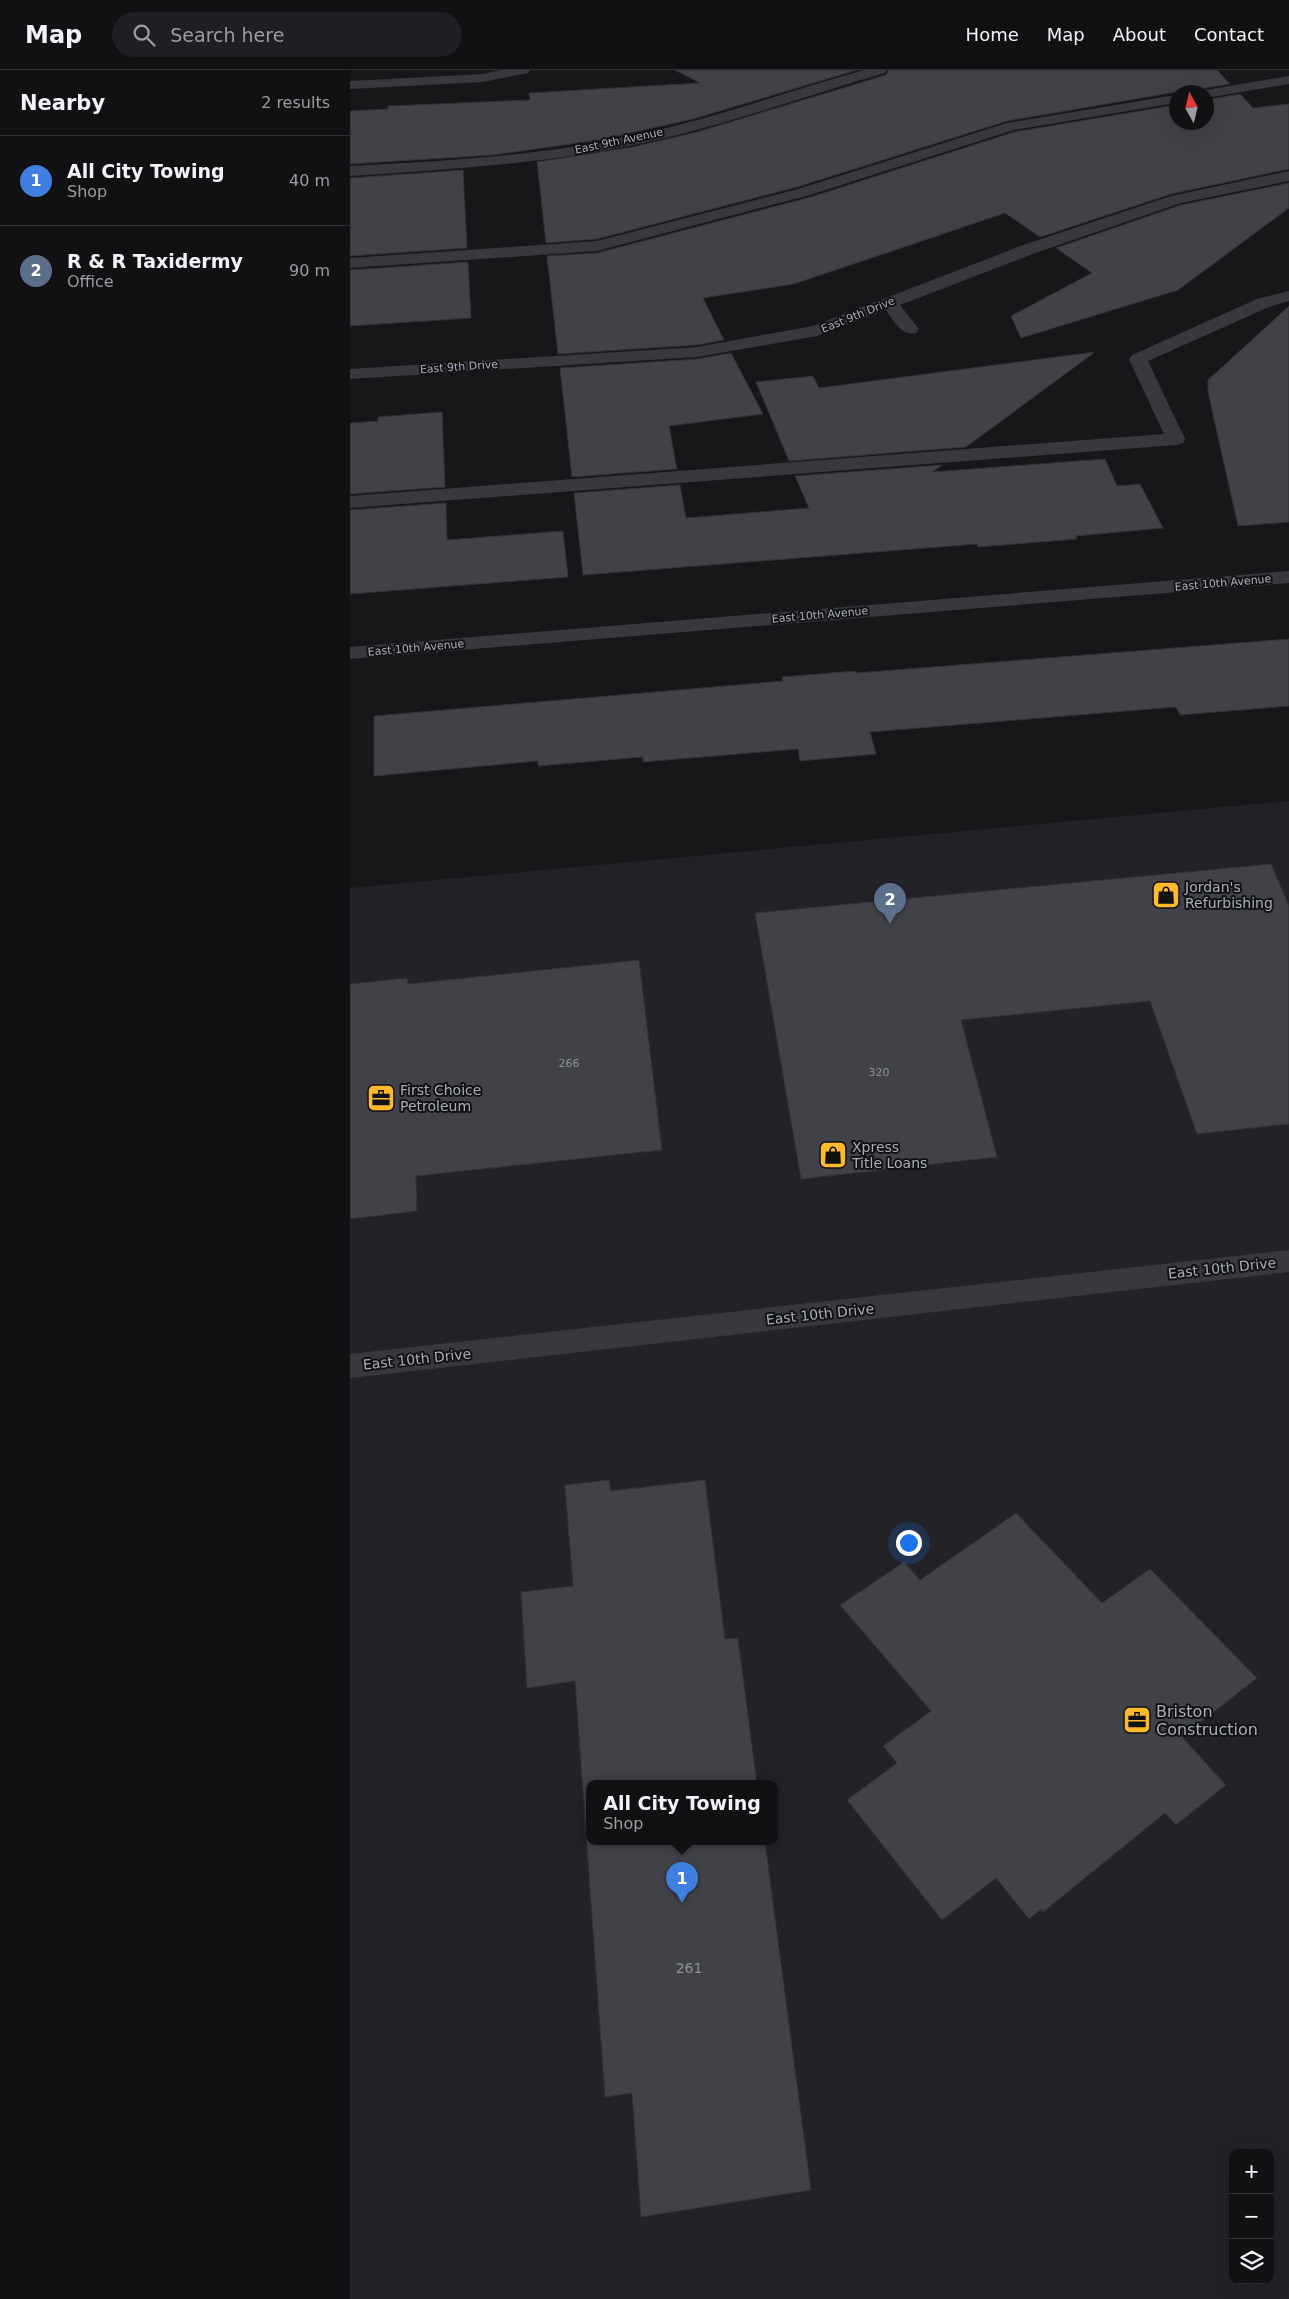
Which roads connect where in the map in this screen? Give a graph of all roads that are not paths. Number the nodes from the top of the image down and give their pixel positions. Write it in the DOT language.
graph roads {
  1 [pos="523,70"];
  2 [pos="880,70"];
  3 [pos="1289,80"];
  4 [pos="350,85"];
  5 [pos="1214,93"];
  6 [pos="1169,100"];
  7 [pos="350,171"];
  8 [pos="1289,176"];
  9 [pos="350,263"];
  10 [pos="1289,296"];
  11 [pos="888,302"];
  12 [pos="910,329"];
  13 [pos="350,374"];
  14 [pos="350,502"];
  15 [pos="1289,577"];
  16 [pos="350,653"];
  17 [pos="1289,1261"];
  18 [pos="350,1366"];
  1 -- 4 [label="street"];
  2 -- 7 [label="street, East 9th Avenue"];
  3 -- 5 [label="street"];
  6 -- 9 [label="street"];
  8 -- 11 [label="street, East 9th Drive"];
  10 -- 14 [label="street"];
  11 -- 12 [label="street"];
  11 -- 13 [label="street, East 9th Drive"];
  15 -- 16 [label="street, East 10th Avenue"];
  17 -- 18 [label="street, East 10th Drive"];
}
